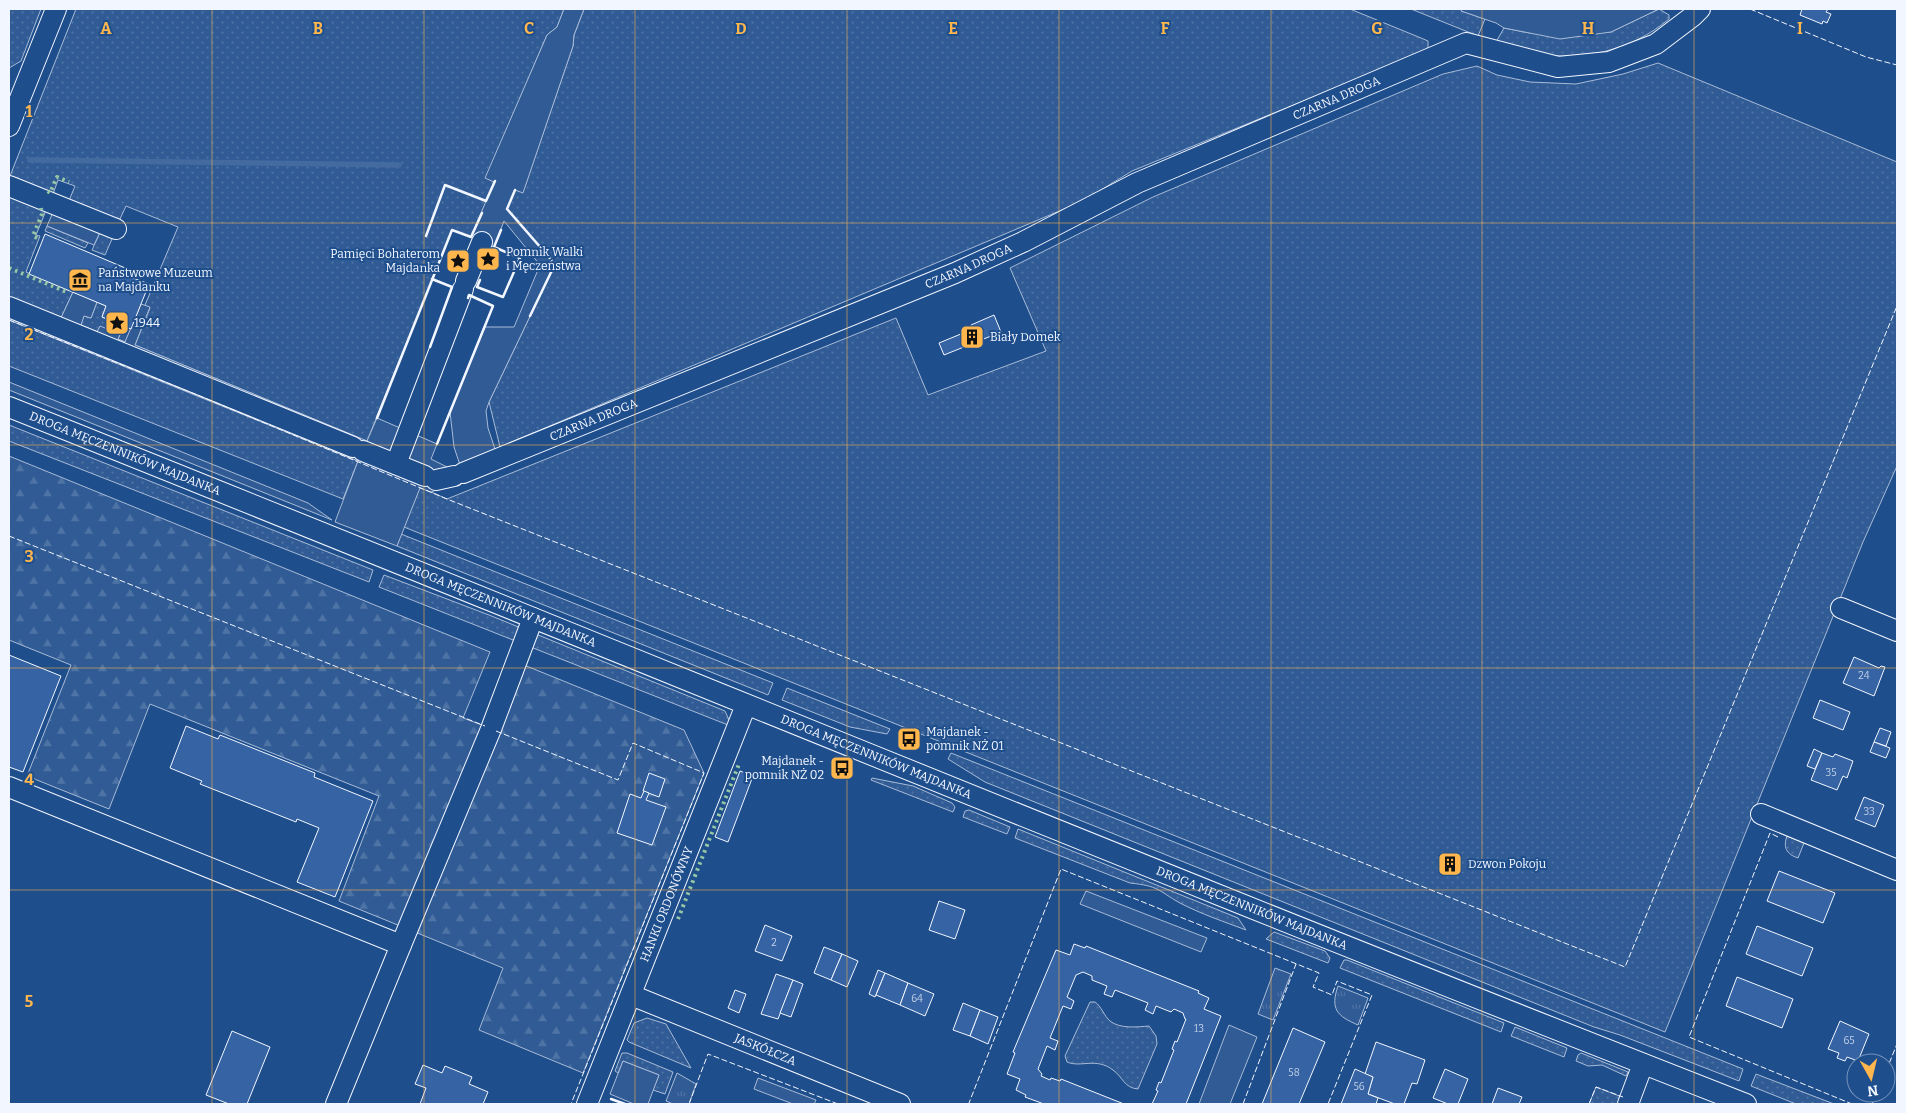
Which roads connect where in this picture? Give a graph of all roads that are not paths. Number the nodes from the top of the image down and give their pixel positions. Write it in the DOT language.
graph roads {
  1 [pos="56,9"];
  2 [pos="1700,9"];
  3 [pos="9,126"];
  4 [pos="9,186"];
  5 [pos="116,229"];
  6 [pos="482,242"];
  7 [pos="9,307"];
  8 [pos="9,407"];
  9 [pos="396,464"];
  10 [pos="1841,608"];
  11 [pos="533,618"];
  12 [pos="1897,631"];
  13 [pos="746,705"];
  14 [pos="9,787"];
  15 [pos="1760,814"];
  16 [pos="1897,870"];
  17 [pos="401,945"];
  18 [pos="631,995"];
  19 [pos="1643,1064"];
  20 [pos="336,1104"];
  21 [pos="587,1104"];
  22 [pos="900,1104"];
  23 [pos="1628,1104"];
  24 [pos="1746,1104"];
  1 -- 3 [label="street"];
  2 -- 9 [label="street, CZARNA DROGA"];
  4 -- 5 [label="street"];
  6 -- 9 [label="street"];
  7 -- 9 [label="street"];
  8 -- 11 [label="street, DROGA MĘCZENNIKÓW MAJDANKA"];
  10 -- 12 [label="street"];
  11 -- 13 [label="street, DROGA MĘCZENNIKÓW MAJDANKA"];
  11 -- 17 [label="street"];
  13 -- 18 [label="street, HANKI ORDONÓWNY"];
  13 -- 19 [label="street, DROGA MĘCZENNIKÓW MAJDANKA"];
  14 -- 17 [label="street"];
  15 -- 16 [label="street"];
  17 -- 20 [label="street"];
  18 -- 21 [label="street, HANKI ORDONÓWNY"];
  18 -- 22 [label="street, JASKÓŁCZA"];
  19 -- 23 [label="street"];
  19 -- 24 [label="street, DROGA MĘCZENNIKÓW MAJDANKA"];
}
